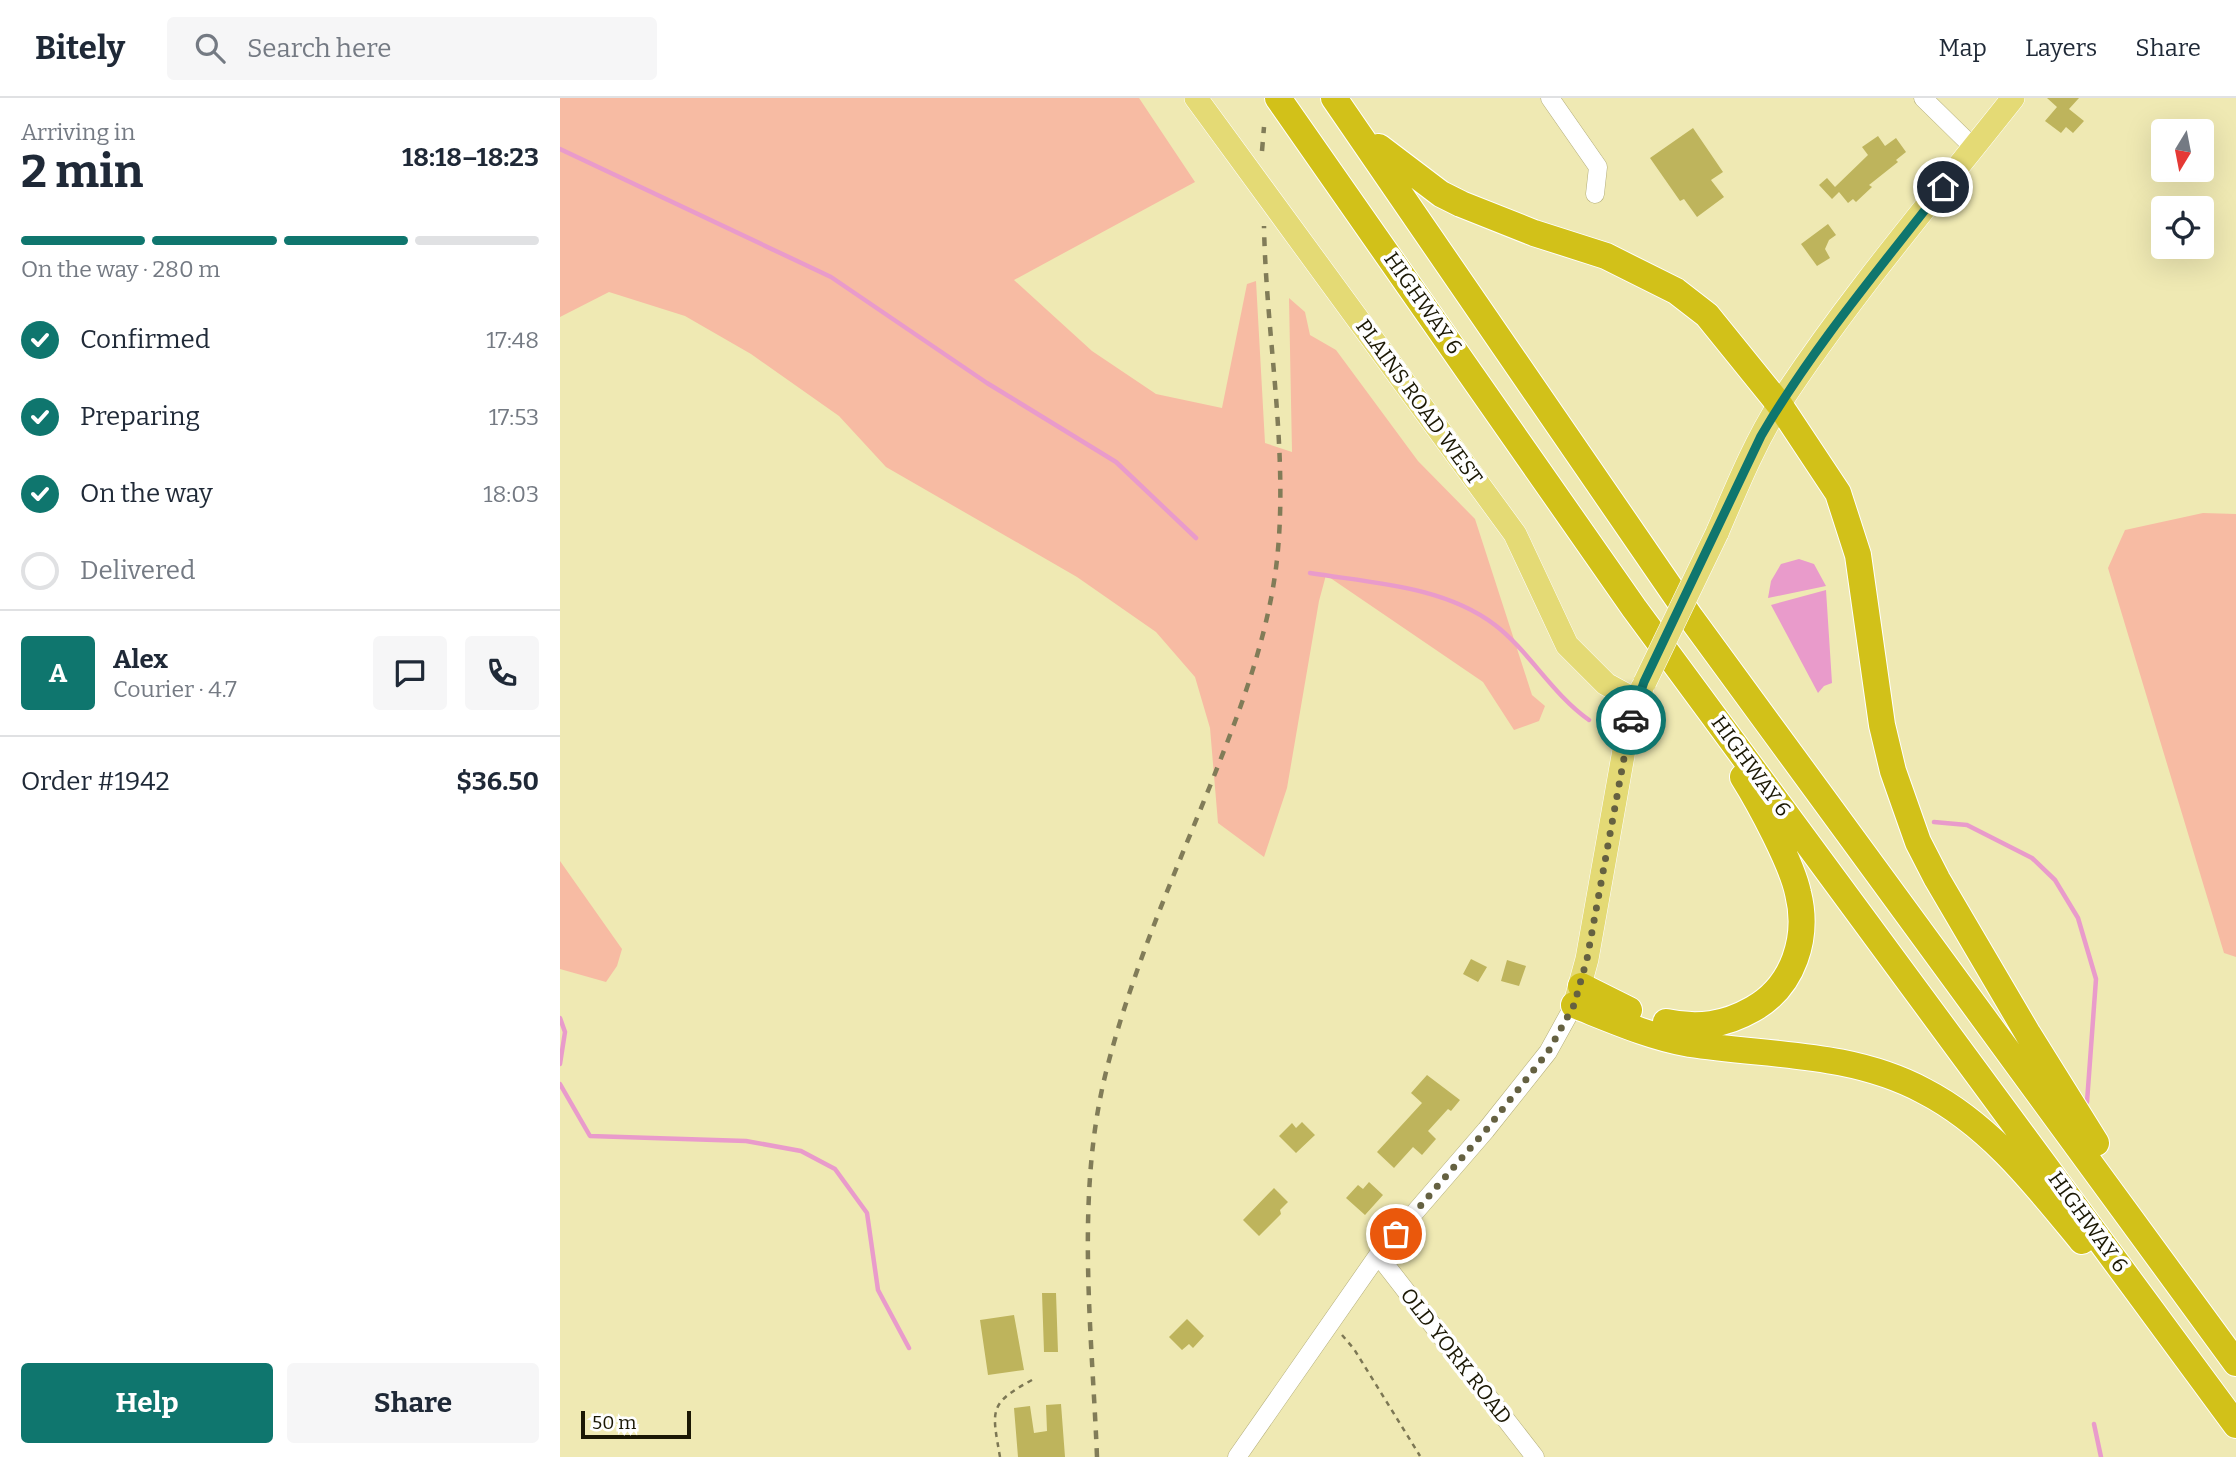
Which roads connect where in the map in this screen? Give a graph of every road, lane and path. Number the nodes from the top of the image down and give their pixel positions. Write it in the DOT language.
graph roads {
  1 [pos="1196,98"];
  2 [pos="1278,98"];
  3 [pos="1550,98"];
  4 [pos="1923,98"];
  5 [pos="2013,98"];
  6 [pos="1341,108"];
  7 [pos="1974,148"];
  8 [pos="1595,194"];
  9 [pos="1780,404"];
  10 [pos="1634,608"];
  11 [pos="1641,691"];
  12 [pos="1577,995"];
  13 [pos="1378,1255"];
  14 [pos="2192,1302"];
  15 [pos="1331,1322"];
  16 [pos="2175,1339"];
  17 [pos="2236,1363"];
  18 [pos="1032,1380"];
  19 [pos="2236,1424"];
  20 [pos="1420,1456"];
  21 [pos="1000,1457"];
  22 [pos="1237,1457"];
  23 [pos="1535,1457"];
  1 -- 11 [label="main road, PLAINS ROAD WEST"];
  2 -- 10 [label="highway, HIGHWAY 6"];
  3 -- 8 [label="street"];
  4 -- 7 [label="street"];
  5 -- 7 [label="main road"];
  6 -- 9 [label="highway"];
  6 -- 14 [label="highway, HIGHWAY 6"];
  7 -- 9 [label="main road"];
  9 -- 11 [label="main road, bridge"];
  9 -- 14 [label="highway"];
  10 -- 12 [label="highway"];
  10 -- 16 [label="highway, HIGHWAY 6"];
  11 -- 12 [label="main road"];
  12 -- 13 [label="street"];
  12 -- 16 [label="highway"];
  13 -- 15 [label="street"];
  13 -- 23 [label="street, OLD YORK ROAD"];
  14 -- 17 [label="highway, HIGHWAY 6"];
  15 -- 20 [label="path"];
  15 -- 22 [label="street"];
  16 -- 19 [label="highway, HIGHWAY 6"];
  18 -- 21 [label="path"];
}
